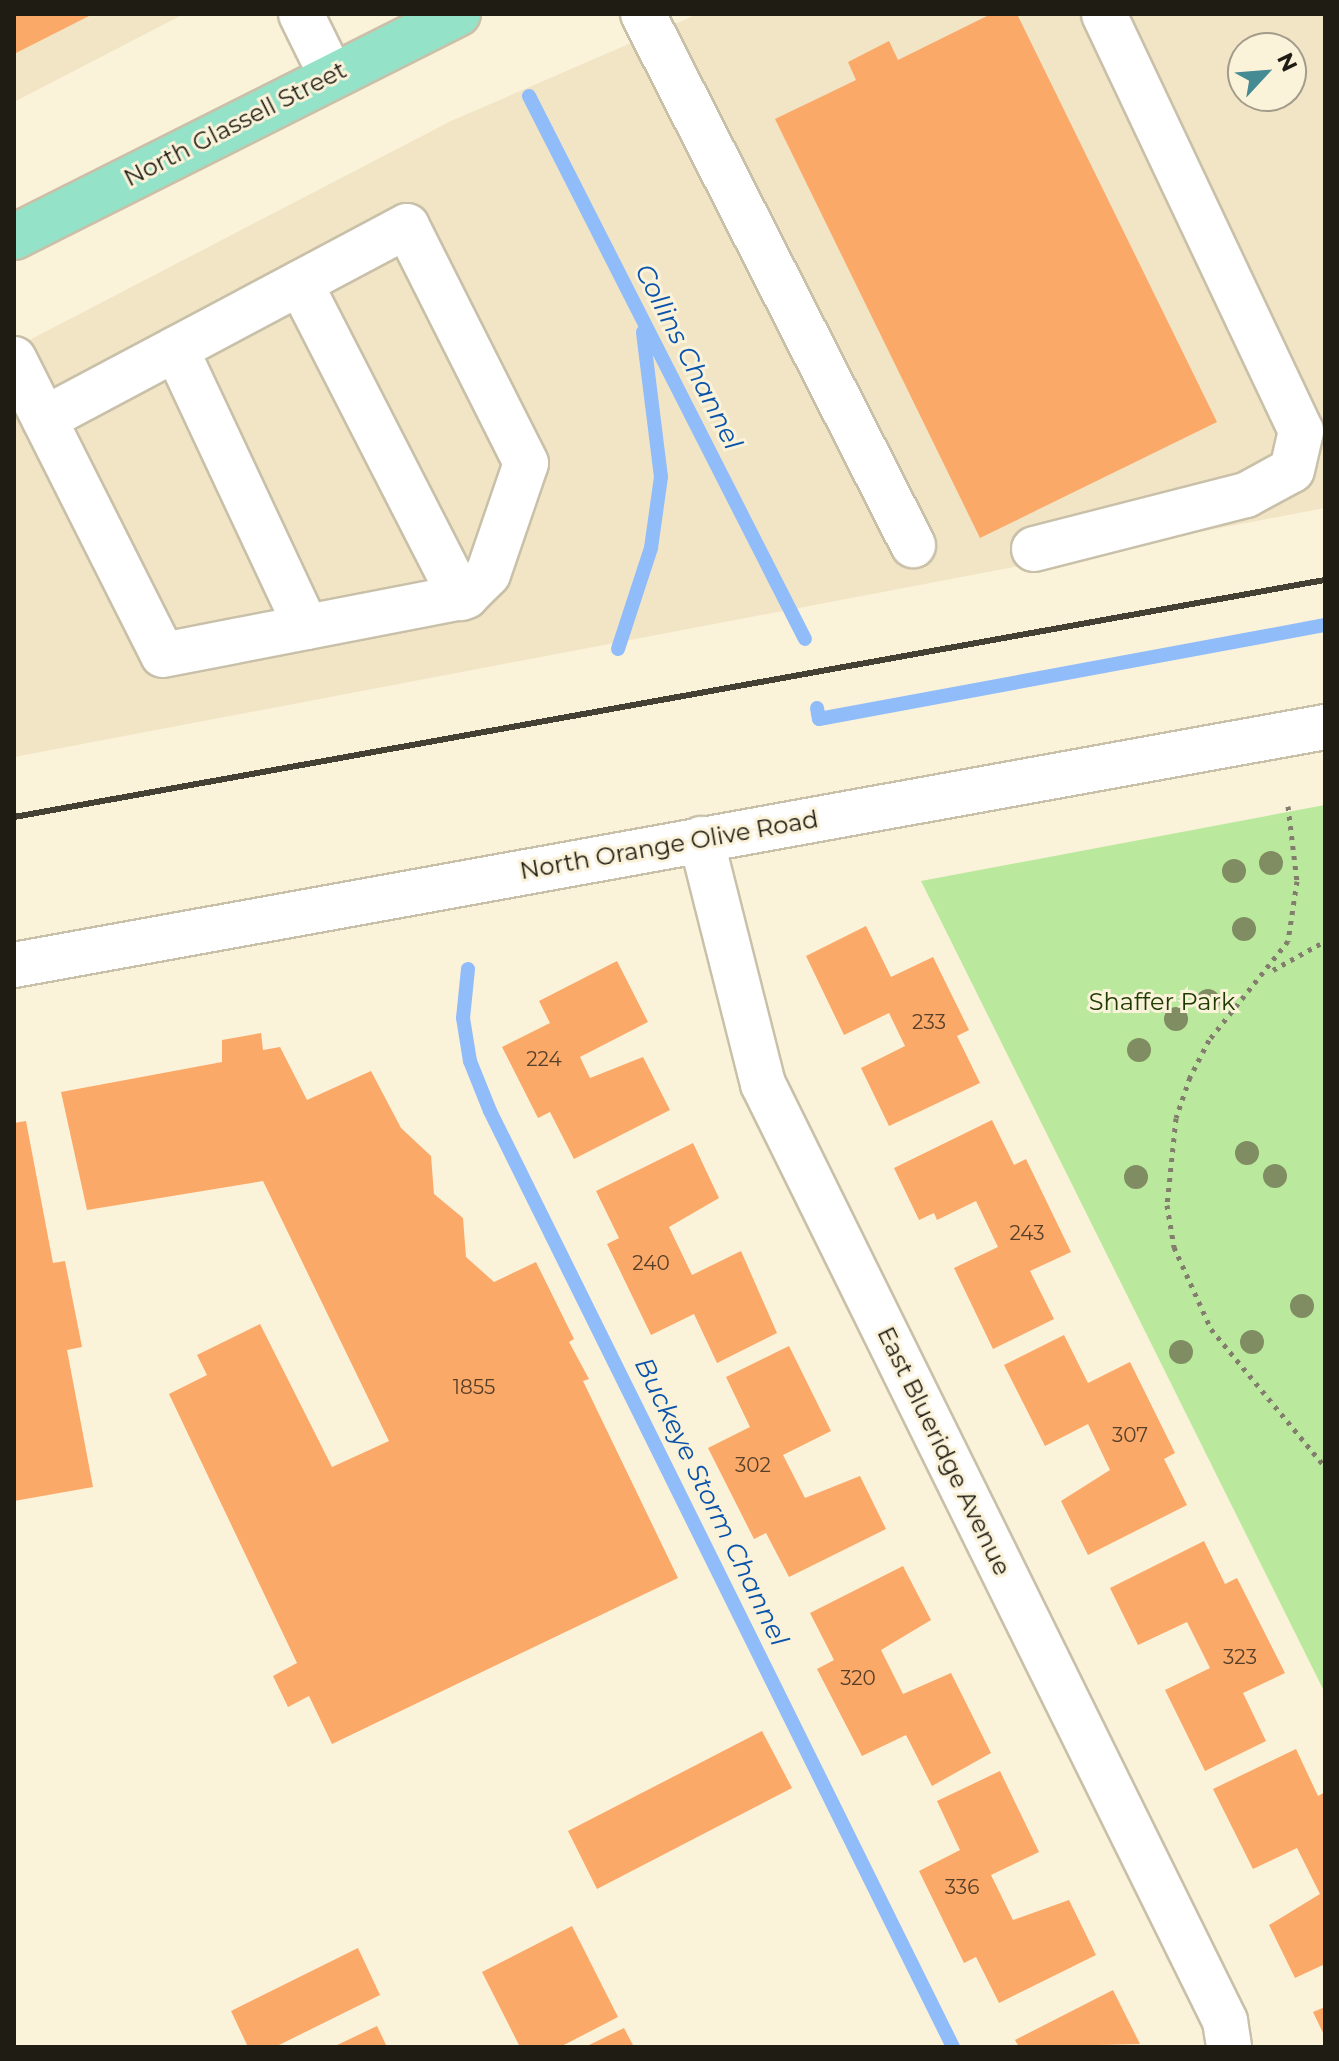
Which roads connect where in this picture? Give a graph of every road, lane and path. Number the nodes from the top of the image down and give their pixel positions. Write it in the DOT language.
graph roads {
  1 [pos="301,14"];
  2 [pos="458,14"];
  3 [pos="643,14"];
  4 [pos="1104,14"];
  5 [pos="331,75"];
  6 [pos="14,237"];
  7 [pos="300,283"];
  8 [pos="176,349"];
  9 [pos="14,359"];
  10 [pos="44,419"];
  11 [pos="913,545"];
  12 [pos="1034,549"];
  13 [pos="461,598"];
  14 [pos="306,627"];
  15 [pos="1325,727"];
  16 [pos="1288,806"];
  17 [pos="701,839"];
  18 [pos="1325,941"];
  19 [pos="14,965"];
  20 [pos="1270,972"];
  21 [pos="1325,1467"];
  22 [pos="1229,2047"];
  1 -- 5 [label="street"];
  2 -- 5 [label="main road, North Glassell Street"];
  3 -- 11 [label="street"];
  4 -- 12 [label="street"];
  5 -- 6 [label="main road, North Glassell Street"];
  7 -- 8 [label="street"];
  7 -- 13 [label="street"];
  7 -- 13 [label="street"];
  8 -- 10 [label="street"];
  8 -- 14 [label="street"];
  9 -- 10 [label="street"];
  10 -- 14 [label="street"];
  13 -- 14 [label="street"];
  15 -- 17 [label="street, North Orange Olive Road"];
  16 -- 20 [label="path"];
  17 -- 19 [label="street, North Orange Olive Road"];
  17 -- 22 [label="street, East Blueridge Avenue"];
  18 -- 20 [label="path"];
  20 -- 21 [label="path"];
}
